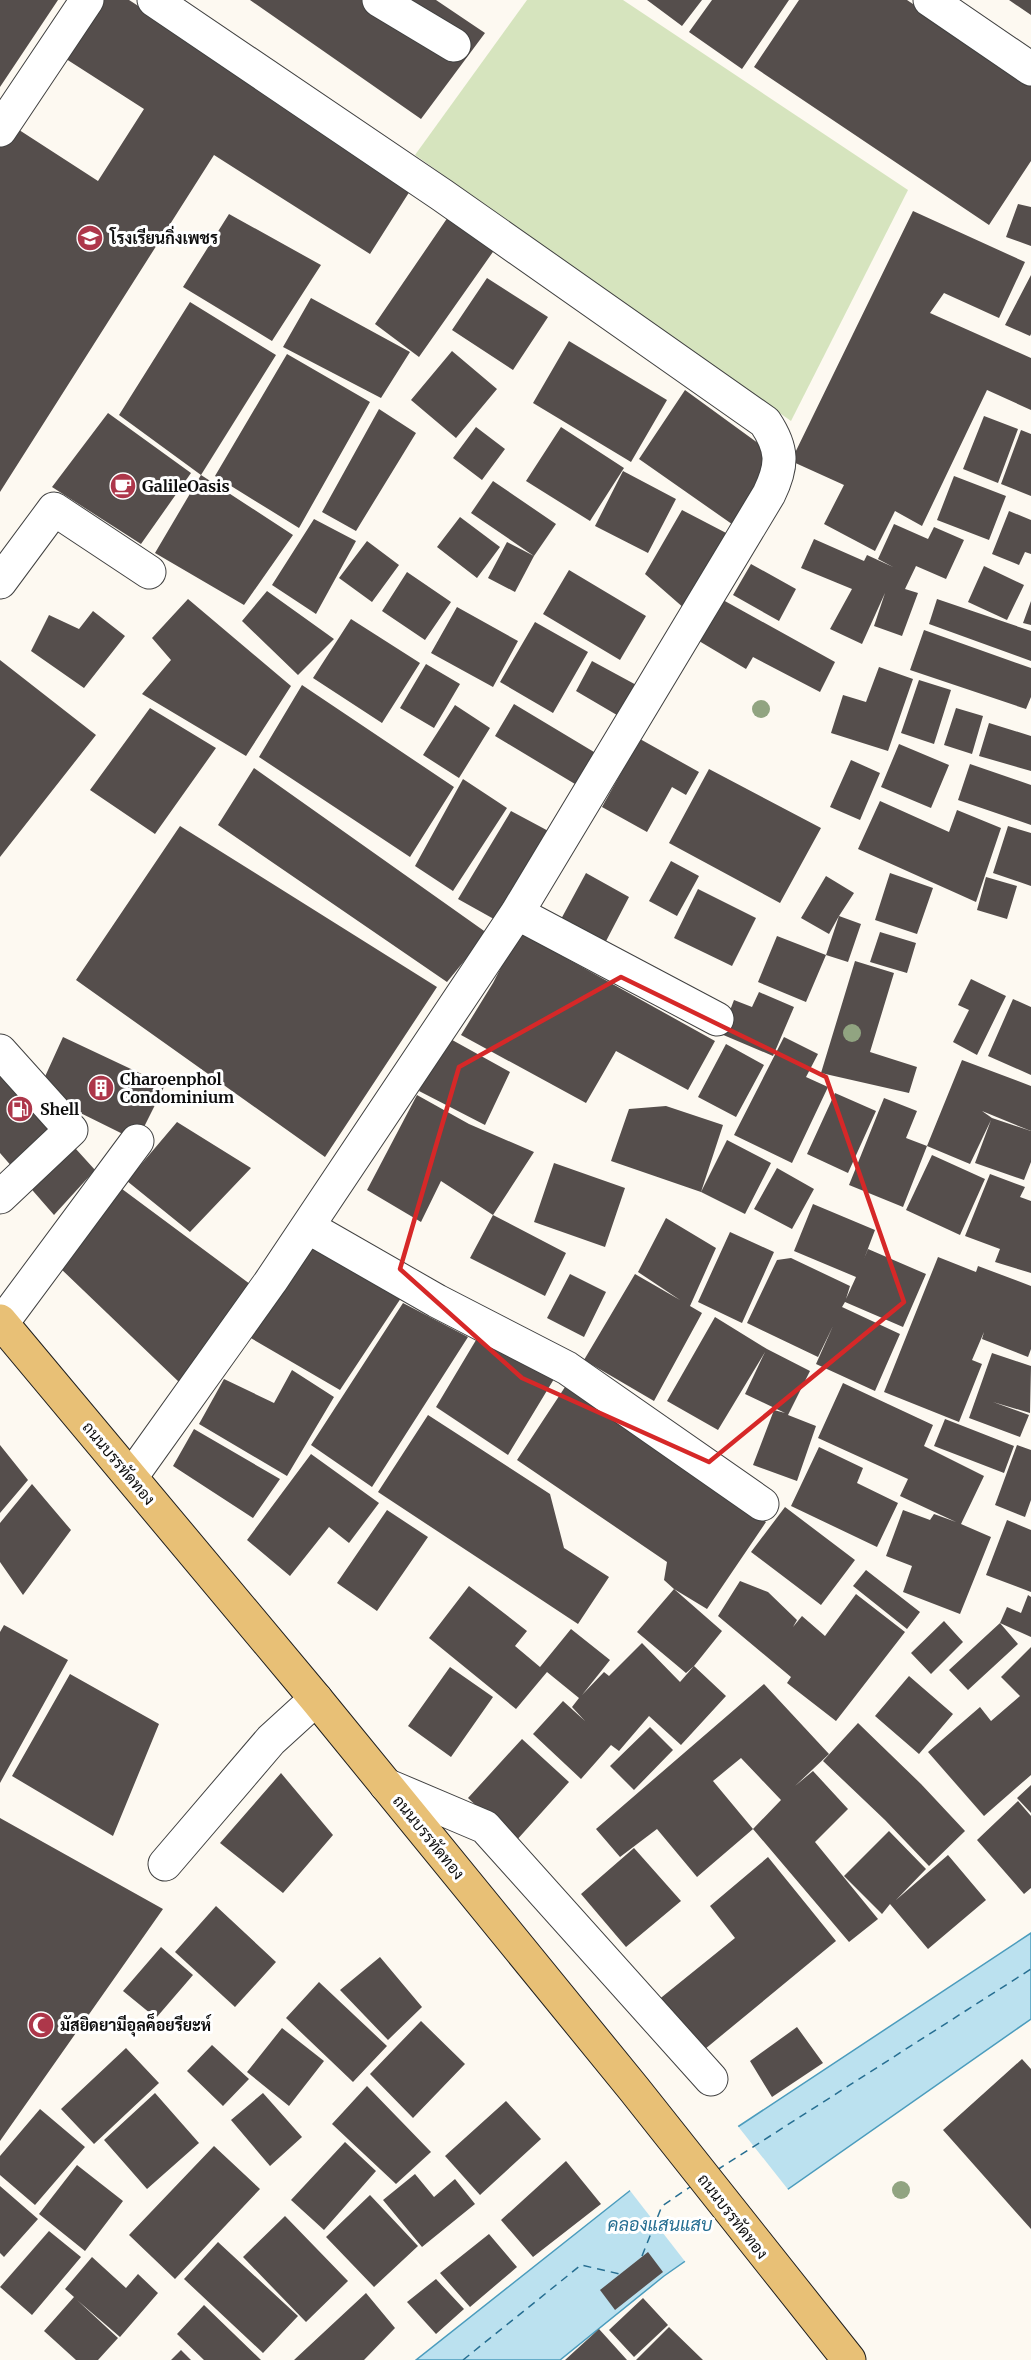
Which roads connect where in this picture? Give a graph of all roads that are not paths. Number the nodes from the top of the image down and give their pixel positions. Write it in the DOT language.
graph roads {
  1 [pos="87,0"];
  2 [pos="154,0"];
  3 [pos="379,0"];
  4 [pos="930,0"];
  5 [pos="454,45"];
  6 [pos="1031,69"];
  7 [pos="0,130"];
  8 [pos="149,572"];
  9 [pos="0,582"];
  10 [pos="517,913"];
  11 [pos="717,1019"];
  12 [pos="0,1051"];
  13 [pos="137,1141"];
  14 [pos="0,1196"];
  15 [pos="308,1227"];
  16 [pos="1,1322"];
  17 [pos="131,1477"];
  18 [pos="762,1504"];
  19 [pos="316,1699"];
  20 [pos="387,1785"];
  21 [pos="165,1864"];
  22 [pos="711,2079"];
  23 [pos="849,2360"];
  1 -- 7 [label="street"];
  2 -- 10 [label="street"];
  3 -- 5 [label="street"];
  4 -- 6 [label="street"];
  8 -- 9 [label="street"];
  10 -- 11 [label="street"];
  10 -- 15 [label="street"];
  12 -- 14 [label="street"];
  13 -- 16 [label="street"];
  15 -- 17 [label="street"];
  15 -- 18 [label="street"];
  16 -- 17 [label="main road, ถนนบรรทัดทอง"];
  17 -- 19 [label="main road, ถนนบรรทัดทอง"];
  19 -- 20 [label="main road, ถนนบรรทัดทอง"];
  19 -- 21 [label="street"];
  20 -- 22 [label="street"];
  20 -- 23 [label="main road, ถนนบรรทัดทอง"];
}
